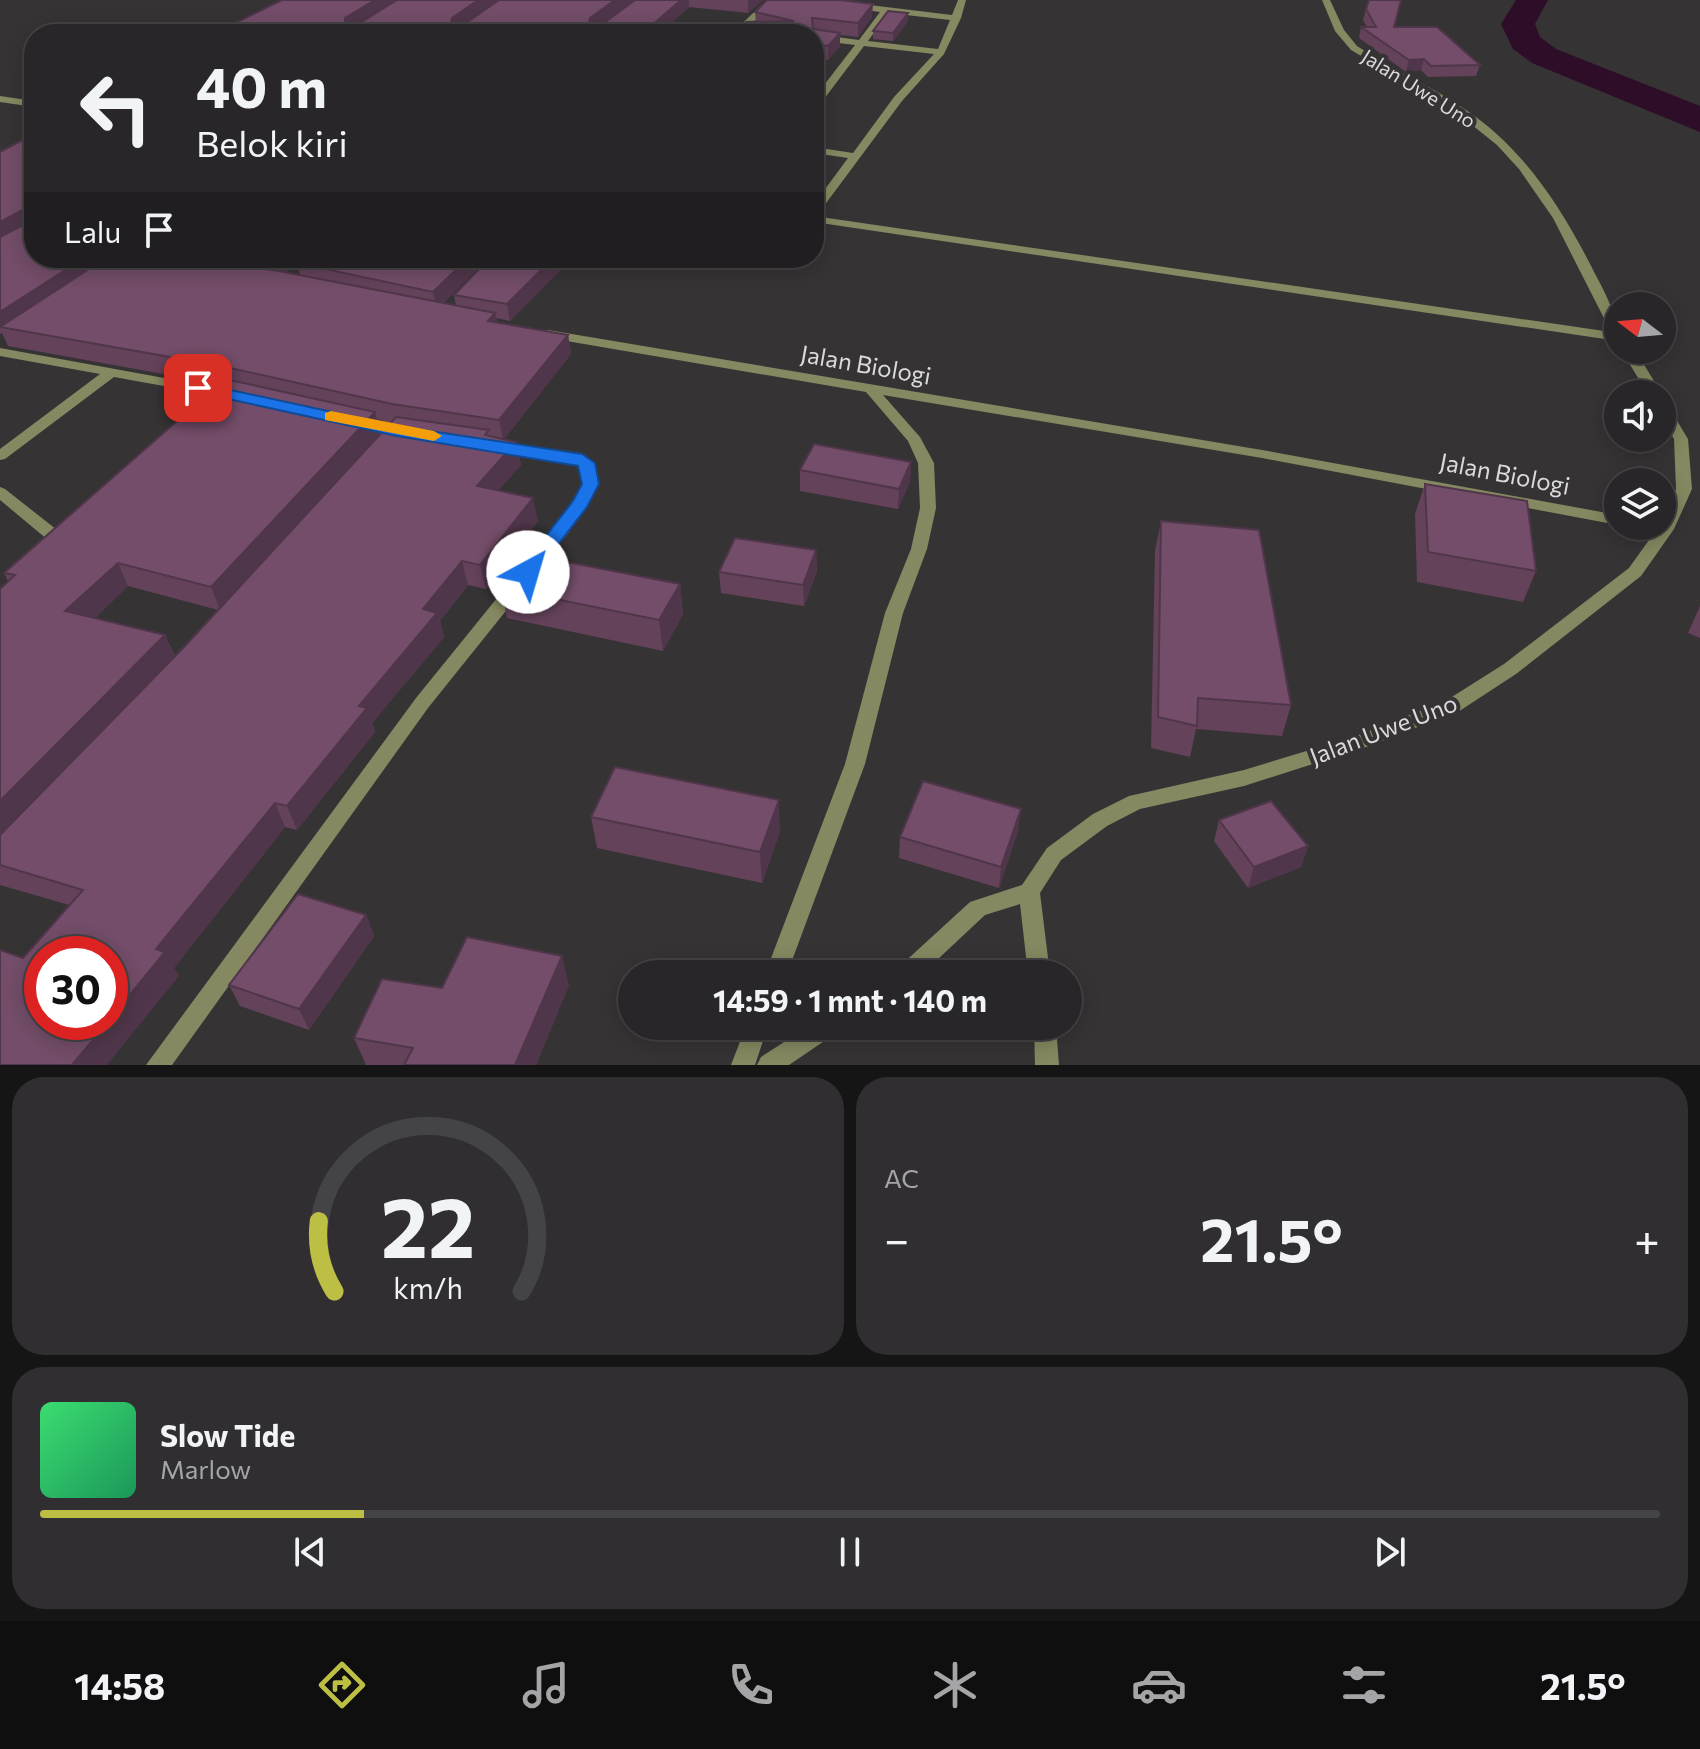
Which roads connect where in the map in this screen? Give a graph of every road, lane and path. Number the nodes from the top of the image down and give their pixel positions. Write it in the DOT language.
graph roads {
  1 [pos="772,0"];
  2 [pos="962,0"];
  3 [pos="1326,0"];
  4 [pos="839,5"];
  5 [pos="886,10"];
  6 [pos="957,18"];
  7 [pos="746,24"];
  8 [pos="824,38"];
  9 [pos="859,43"];
  10 [pos="941,52"];
  11 [pos="824,93"];
  12 [pos="0,99"];
  13 [pos="24,103"];
  14 [pos="824,152"];
  15 [pos="854,156"];
  16 [pos="824,198"];
  17 [pos="824,220"];
  18 [pos="1604,307"];
  19 [pos="533,332"];
  20 [pos="1604,333"];
  21 [pos="12,336"];
  22 [pos="0,344"];
  23 [pos="0,352"];
  24 [pos="112,372"];
  25 [pos="871,389"];
  26 [pos="228,398"];
  27 [pos="1676,431"];
  28 [pos="472,442"];
  29 [pos="0,456"];
  30 [pos="0,492"];
  31 [pos="1676,501"];
  32 [pos="1604,517"];
  33 [pos="1652,540"];
  34 [pos="60,541"];
  35 [pos="1029,892"];
  36 [pos="781,960"];
  37 [pos="921,960"];
  38 [pos="1037,960"];
  39 [pos="752,1040"];
  40 [pos="807,1040"];
  41 [pos="1046,1040"];
  42 [pos="158,1065"];
  43 [pos="743,1065"];
  44 [pos="769,1065"];
  45 [pos="1047,1065"];
  1 -- 7 [label="street"];
  2 -- 6 [label="street"];
  3 -- 18 [label="street, Jalan Uwe Uno"];
  4 -- 5 [label="street"];
  5 -- 6 [label="street"];
  5 -- 9 [label="street"];
  6 -- 10 [label="street"];
  8 -- 9 [label="street"];
  9 -- 10 [label="street"];
  9 -- 11 [label="street"];
  10 -- 15 [label="street"];
  12 -- 13 [label="street"];
  14 -- 15 [label="street"];
  15 -- 16 [label="street"];
  17 -- 20 [label="street"];
  19 -- 25 [label="street, Jalan Biologi"];
  21 -- 22 [label="street"];
  23 -- 24 [label="street"];
  24 -- 26 [label="street"];
  24 -- 29 [label="street"];
  25 -- 32 [label="street, Jalan Biologi"];
  25 -- 36 [label="street"];
  27 -- 31 [label="street, Jalan Uwe Uno"];
  28 -- 42 [label="street"];
  30 -- 34 [label="street"];
  33 -- 35 [label="street, Jalan Uwe Uno"];
  35 -- 37 [label="street"];
  35 -- 38 [label="street"];
  39 -- 43 [label="street"];
  40 -- 44 [label="street"];
  41 -- 45 [label="street"];
}
